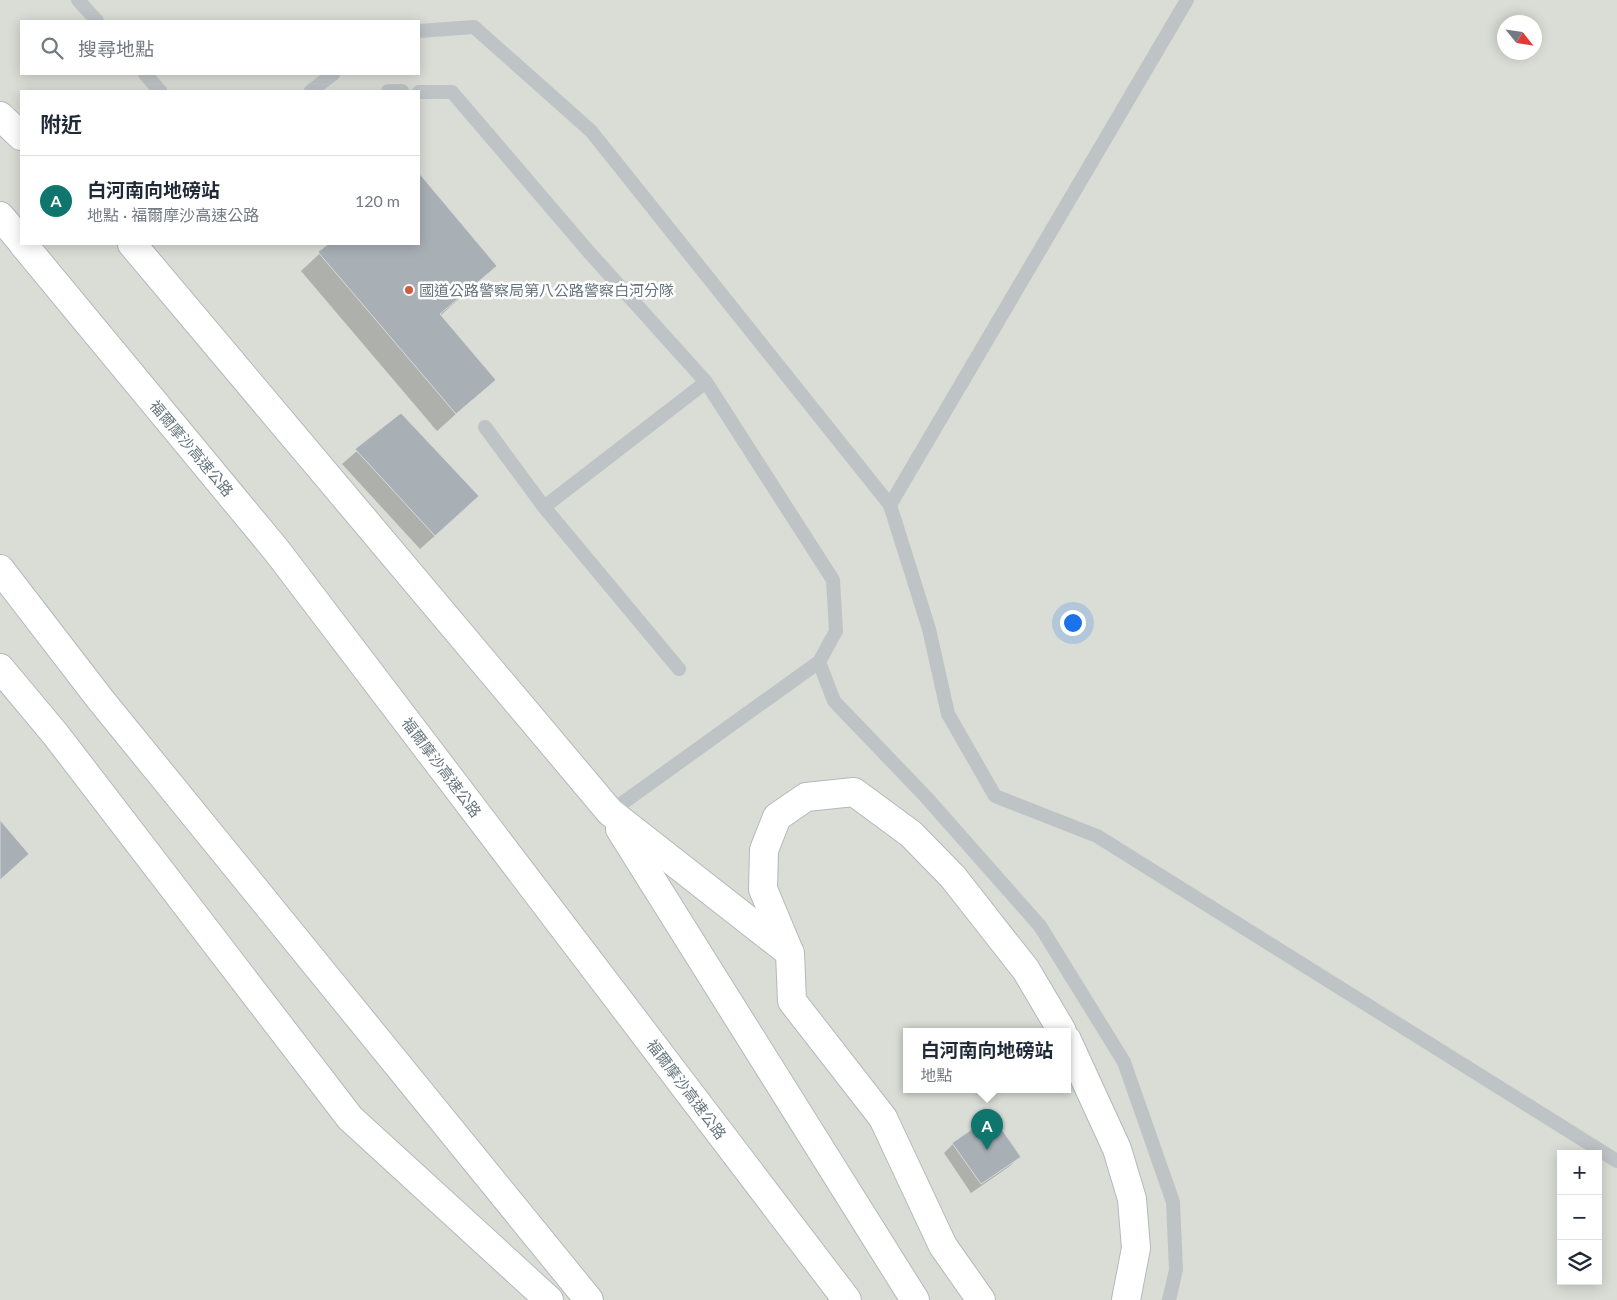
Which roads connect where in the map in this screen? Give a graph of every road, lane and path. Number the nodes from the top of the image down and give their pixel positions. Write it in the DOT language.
graph roads {
  1 [pos="78,0"];
  2 [pos="1187,0"];
  3 [pos="97,20"];
  4 [pos="420,31"];
  5 [pos="146,75"];
  6 [pos="331,75"];
  7 [pos="159,90"];
  8 [pos="312,90"];
  9 [pos="420,92"];
  10 [pos="0,116"];
  11 [pos="20,135"];
  12 [pos="0,216"];
  13 [pos="20,240"];
  14 [pos="24,245"];
  15 [pos="133,245"];
  16 [pos="706,382"];
  17 [pos="485,427"];
  18 [pos="890,505"];
  19 [pos="544,507"];
  20 [pos="0,570"];
  21 [pos="819,662"];
  22 [pos="0,668"];
  23 [pos="679,669"];
  24 [pos="610,812"];
  25 [pos="790,953"];
  26 [pos="1060,1028"];
  27 [pos="1071,1049"];
  28 [pos="1617,1161"];
  29 [pos="549,1300"];
  30 [pos="589,1300"];
  31 [pos="847,1300"];
  32 [pos="915,1300"];
  33 [pos="981,1300"];
  34 [pos="1126,1300"];
  35 [pos="1168,1300"];
  1 -- 3 [label="lane"];
  2 -- 18 [label="lane"];
  4 -- 18 [label="lane"];
  5 -- 7 [label="lane"];
  6 -- 8 [label="lane"];
  9 -- 16 [label="lane"];
  10 -- 11 [label="highway"];
  12 -- 13 [label="highway, 福爾摩沙高速公路"];
  14 -- 31 [label="highway, 福爾摩沙高速公路"];
  15 -- 24 [label="highway"];
  16 -- 19 [label="lane"];
  16 -- 21 [label="lane"];
  17 -- 19 [label="lane"];
  18 -- 28 [label="lane"];
  19 -- 23 [label="lane"];
  20 -- 30 [label="highway"];
  21 -- 24 [label="lane"];
  21 -- 35 [label="lane"];
  22 -- 29 [label="highway"];
  24 -- 25 [label="highway"];
  24 -- 32 [label="highway"];
  25 -- 26 [label="highway"];
  25 -- 33 [label="highway"];
  27 -- 34 [label="highway"];
}
